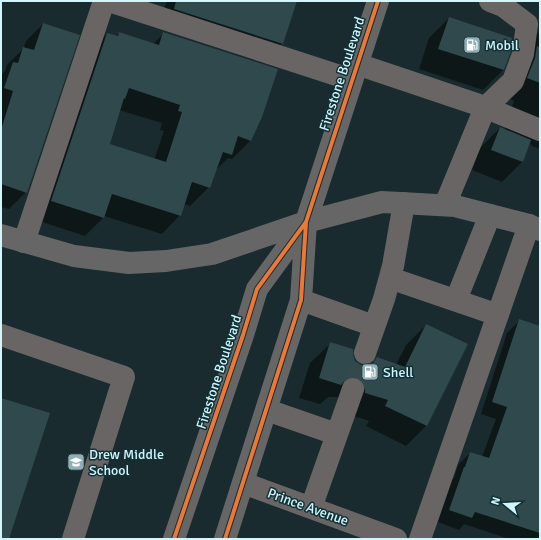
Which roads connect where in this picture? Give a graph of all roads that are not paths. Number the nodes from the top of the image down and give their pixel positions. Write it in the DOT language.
graph roads {
  1 [pos="104,1"];
  2 [pos="109,1"];
  3 [pos="378,1"];
  4 [pos="490,1"];
  5 [pos="355,72"];
  6 [pos="485,108"];
  7 [pos="540,130"];
  8 [pos="404,203"];
  9 [pos="445,205"];
  10 [pos="490,214"];
  11 [pos="306,222"];
  12 [pos="534,227"];
  13 [pos="1,235"];
  14 [pos="24,242"];
  15 [pos="390,278"];
  16 [pos="301,300"];
  17 [pos="456,300"];
  18 [pos="498,315"];
  19 [pos="374,326"];
  20 [pos="1,335"];
  21 [pos="365,353"];
  22 [pos="353,389"];
  23 [pos="266,410"];
  24 [pos="336,434"];
  25 [pos="243,483"];
  26 [pos="310,508"];
  27 [pos="74,539"];
  28 [pos="174,539"];
  29 [pos="226,539"];
  30 [pos="396,539"];
  31 [pos="420,539"];
  1 -- 14 [label="street"];
  2 -- 5 [label="street"];
  3 -- 5 [label="main road, Firestone Boulevard"];
  4 -- 6 [label="street"];
  5 -- 6 [label="street"];
  5 -- 11 [label="main road, Firestone Boulevard"];
  6 -- 7 [label="street"];
  6 -- 9 [label="street"];
  8 -- 9 [label="main road"];
  8 -- 11 [label="main road"];
  8 -- 15 [label="street"];
  9 -- 10 [label="main road"];
  10 -- 12 [label="main road"];
  10 -- 17 [label="street"];
  11 -- 14 [label="main road"];
  11 -- 16 [label="main road, Firestone Boulevard"];
  11 -- 28 [label="main road, Firestone Boulevard"];
  12 -- 18 [label="street"];
  13 -- 14 [label="main road"];
  15 -- 17 [label="street"];
  15 -- 19 [label="street"];
  16 -- 19 [label="street"];
  16 -- 23 [label="main road, Firestone Boulevard"];
  17 -- 18 [label="street"];
  18 -- 31 [label="street"];
  19 -- 21 [label="street"];
  20 -- 27 [label="street"];
  22 -- 24 [label="street"];
  23 -- 24 [label="street"];
  23 -- 25 [label="main road, Firestone Boulevard"];
  24 -- 26 [label="street"];
  25 -- 26 [label="street, Prince Avenue"];
  25 -- 29 [label="main road, Firestone Boulevard"];
  26 -- 30 [label="street, Prince Avenue"];
}
